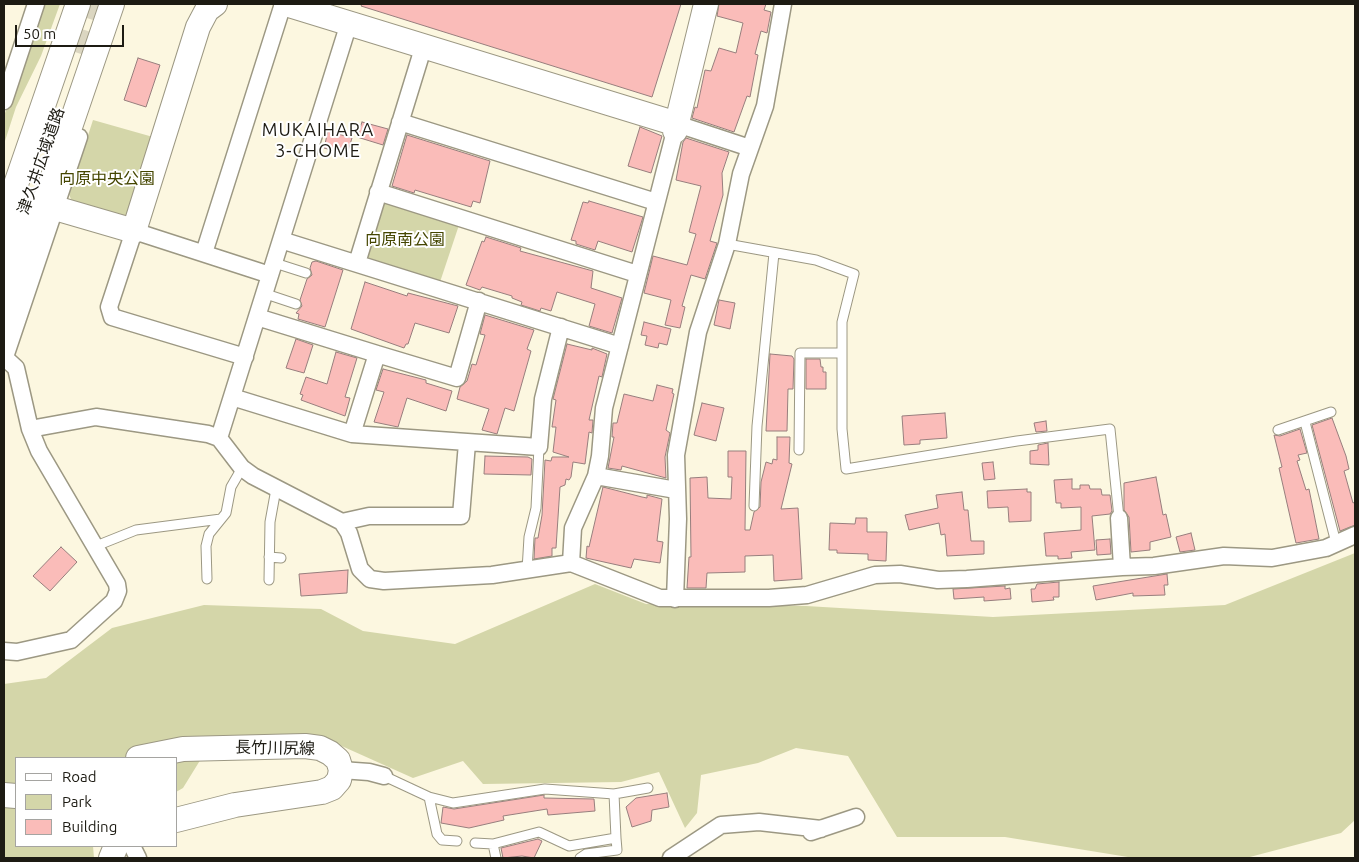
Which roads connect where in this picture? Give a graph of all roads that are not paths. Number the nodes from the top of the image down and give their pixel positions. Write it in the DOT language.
graph roads {
  1 [pos="36,4"];
  2 [pos="78,4"];
  3 [pos="214,4"];
  4 [pos="285,4"];
  5 [pos="706,4"];
  6 [pos="783,4"];
  7 [pos="111,5"];
  8 [pos="349,23"];
  9 [pos="424,45"];
  10 [pos="72,46"];
  11 [pos="4,101"];
  12 [pos="400,122"];
  13 [pos="676,127"];
  14 [pos="750,148"];
  15 [pos="4,187"];
  16 [pos="378,192"];
  17 [pos="656,202"];
  18 [pos="55,208"];
  19 [pos="4,219"];
  20 [pos="134,231"];
  21 [pos="281,240"];
  22 [pos="727,244"];
  23 [pos="204,253"];
  24 [pos="774,253"];
  25 [pos="357,263"];
  26 [pos="4,268"];
  27 [pos="276,270"];
  28 [pos="306,273"];
  29 [pos="637,274"];
  30 [pos="272,296"];
  31 [pos="479,301"];
  32 [pos="296,304"];
  33 [pos="257,317"];
  34 [pos="4,320"];
  35 [pos="561,328"];
  36 [pos="620,346"];
  37 [pos="842,353"];
  38 [pos="377,354"];
  39 [pos="4,357"];
  40 [pos="244,357"];
  41 [pos="232,397"];
  42 [pos="1331,412"];
  43 [pos="1305,422"];
  44 [pos="30,429"];
  45 [pos="1278,430"];
  46 [pos="352,434"];
  47 [pos="219,438"];
  48 [pos="466,443"];
  49 [pos="539,446"];
  50 [pos="799,450"];
  51 [pos="242,468"];
  52 [pos="596,476"];
  53 [pos="276,489"];
  54 [pos="676,490"];
  55 [pos="754,506"];
  56 [pos="1119,518"];
  57 [pos="221,519"];
  58 [pos="342,522"];
  59 [pos="1355,535"];
  60 [pos="1336,543"];
  61 [pos="96,546"];
  62 [pos="268,557"];
  63 [pos="281,558"];
  64 [pos="571,563"];
  65 [pos="1122,566"];
  66 [pos="527,570"];
  67 [pos="207,579"];
  68 [pos="268,580"];
  69 [pos="675,600"];
  70 [pos="4,651"];
  71 [pos="144,757"];
  72 [pos="341,770"];
  73 [pos="384,776"];
  74 [pos="648,788"];
  75 [pos="614,794"];
  76 [pos="429,797"];
  77 [pos="856,817"];
  78 [pos="178,819"];
  79 [pos="821,829"];
  80 [pos="803,836"];
  81 [pos="616,838"];
  82 [pos="457,841"];
  83 [pos="475,842"];
  84 [pos="493,844"];
  85 [pos="496,858"];
  86 [pos="580,858"];
  87 [pos="671,858"];
  1 -- 11 [label="street"];
  2 -- 10 [label="main road"];
  3 -- 20 [label="main road"];
  4 -- 8 [label="main road"];
  4 -- 23 [label="street"];
  5 -- 13 [label="main road"];
  6 -- 14 [label="street"];
  7 -- 18 [label="street"];
  7 -- 34 [label="main road"];
  8 -- 9 [label="main road"];
  8 -- 21 [label="street"];
  9 -- 12 [label="street"];
  9 -- 13 [label="main road"];
  10 -- 15 [label="street"];
  10 -- 19 [label="main road"];
  10 -- 26 [label="main road, 津久井広域道路"];
  12 -- 16 [label="street"];
  12 -- 17 [label="street"];
  13 -- 14 [label="street"];
  13 -- 17 [label="street"];
  14 -- 22 [label="street"];
  16 -- 25 [label="street"];
  16 -- 29 [label="street"];
  17 -- 29 [label="street"];
  18 -- 20 [label="main road"];
  18 -- 39 [label="street"];
  20 -- 23 [label="street"];
  20 -- 40 [label="street"];
  21 -- 25 [label="street"];
  21 -- 27 [label="street"];
  22 -- 24 [label="lane"];
  22 -- 54 [label="street"];
  23 -- 27 [label="street"];
  24 -- 37 [label="lane"];
  24 -- 55 [label="lane"];
  25 -- 31 [label="street"];
  27 -- 28 [label="lane"];
  27 -- 33 [label="street"];
  29 -- 36 [label="street"];
  30 -- 32 [label="lane"];
  31 -- 35 [label="street"];
  31 -- 38 [label="street"];
  33 -- 38 [label="street"];
  33 -- 40 [label="street"];
  35 -- 36 [label="street"];
  35 -- 49 [label="street"];
  36 -- 52 [label="street"];
  37 -- 50 [label="lane"];
  37 -- 56 [label="lane"];
  38 -- 46 [label="street"];
  39 -- 44 [label="street"];
  40 -- 41 [label="street"];
  41 -- 46 [label="street"];
  41 -- 47 [label="street"];
  42 -- 43 [label="lane"];
  43 -- 45 [label="lane"];
  43 -- 60 [label="lane"];
  44 -- 47 [label="street"];
  44 -- 61 [label="street"];
  46 -- 48 [label="street"];
  47 -- 51 [label="street"];
  48 -- 49 [label="street"];
  48 -- 58 [label="street"];
  49 -- 66 [label="lane"];
  51 -- 53 [label="street"];
  51 -- 57 [label="lane"];
  52 -- 54 [label="street"];
  52 -- 64 [label="street"];
  53 -- 58 [label="street"];
  53 -- 62 [label="lane"];
  54 -- 69 [label="street"];
  56 -- 65 [label="street"];
  57 -- 61 [label="lane"];
  57 -- 67 [label="lane"];
  58 -- 66 [label="street"];
  59 -- 60 [label="street"];
  60 -- 65 [label="street"];
  61 -- 70 [label="street"];
  62 -- 63 [label="lane"];
  62 -- 68 [label="lane"];
  64 -- 66 [label="street"];
  64 -- 69 [label="street"];
  65 -- 69 [label="street"];
  71 -- 72 [label="main road, 長竹川尻線"];
  72 -- 73 [label="street"];
  72 -- 78 [label="main road"];
  73 -- 76 [label="lane"];
  74 -- 75 [label="lane"];
  75 -- 76 [label="lane"];
  75 -- 81 [label="lane"];
  76 -- 82 [label="lane"];
  77 -- 79 [label="street"];
  79 -- 80 [label="street"];
  79 -- 87 [label="street"];
  81 -- 84 [label="lane"];
  81 -- 86 [label="lane"];
  83 -- 84 [label="lane"];
  84 -- 85 [label="lane"];
}
